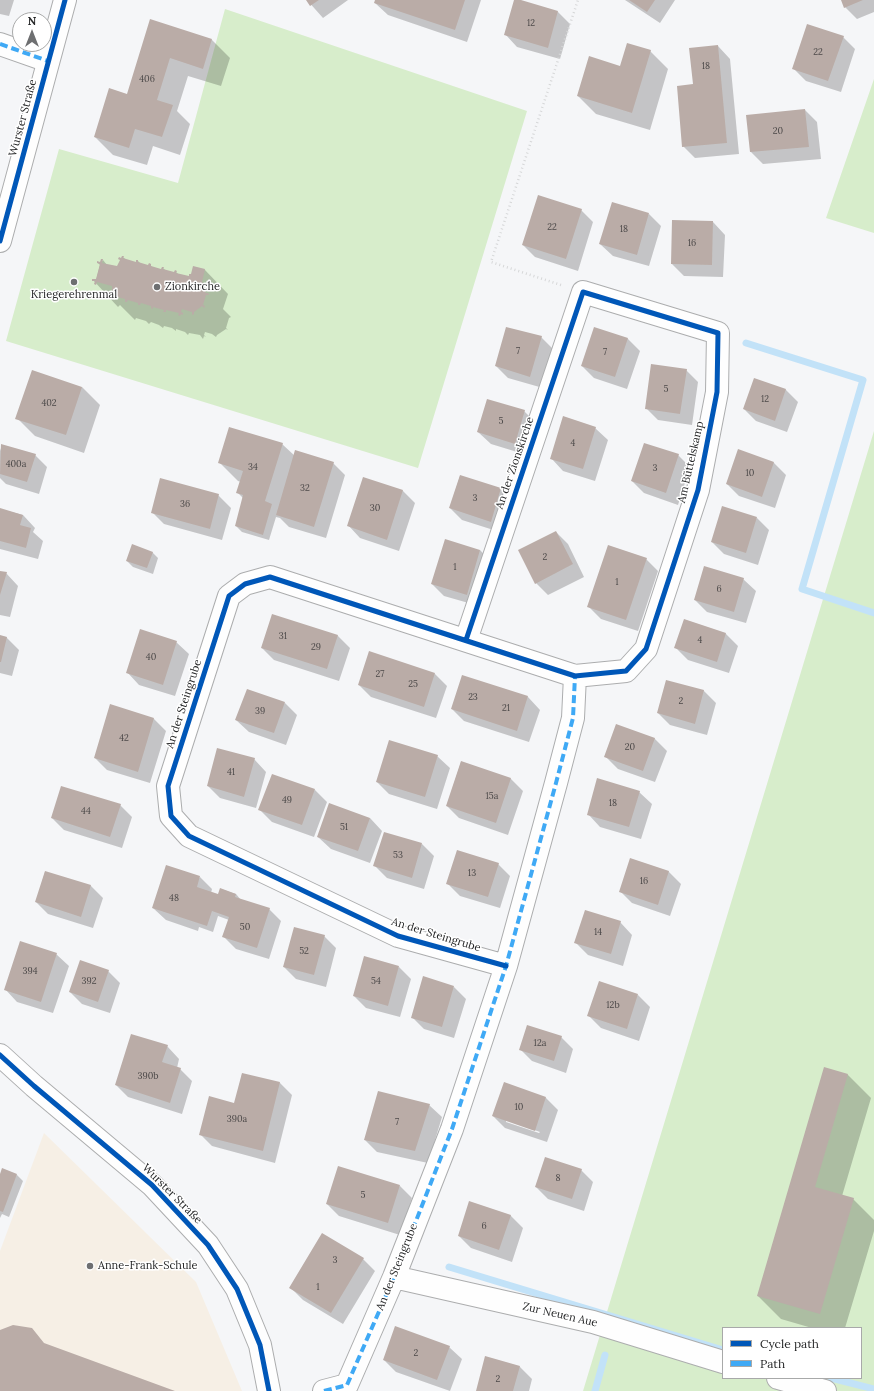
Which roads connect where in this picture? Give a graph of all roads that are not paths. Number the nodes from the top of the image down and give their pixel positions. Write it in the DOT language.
graph roads {
  1 [pos="65,0"];
  2 [pos="0,44"];
  3 [pos="48,60"];
  4 [pos="0,241"];
  5 [pos="583,292"];
  6 [pos="466,640"];
  7 [pos="575,676"];
  8 [pos="506,966"];
  9 [pos="0,1055"];
  10 [pos="394,1277"];
  11 [pos="722,1362"];
  12 [pos="782,1379"];
  13 [pos="268,1391"];
  14 [pos="324,1391"];
  15 [pos="825,1391"];
  1 -- 3 [label="street, Wurster Straße"];
  2 -- 3 [label="street"];
  3 -- 4 [label="street, Wurster Straße"];
  5 -- 6 [label="street, An der Zionskirche"];
  5 -- 7 [label="street, Am Büttelskamp"];
  6 -- 7 [label="street, An der Steingrube"];
  6 -- 8 [label="street, An der Steingrube"];
  7 -- 8 [label="street, An der Steingrube"];
  8 -- 10 [label="street, An der Steingrube"];
  9 -- 13 [label="street, Wurster Straße"];
  10 -- 11 [label="street, Zur Neuen Aue"];
  10 -- 14 [label="street, An der Steingrube"];
  12 -- 15 [label="street"];
}
